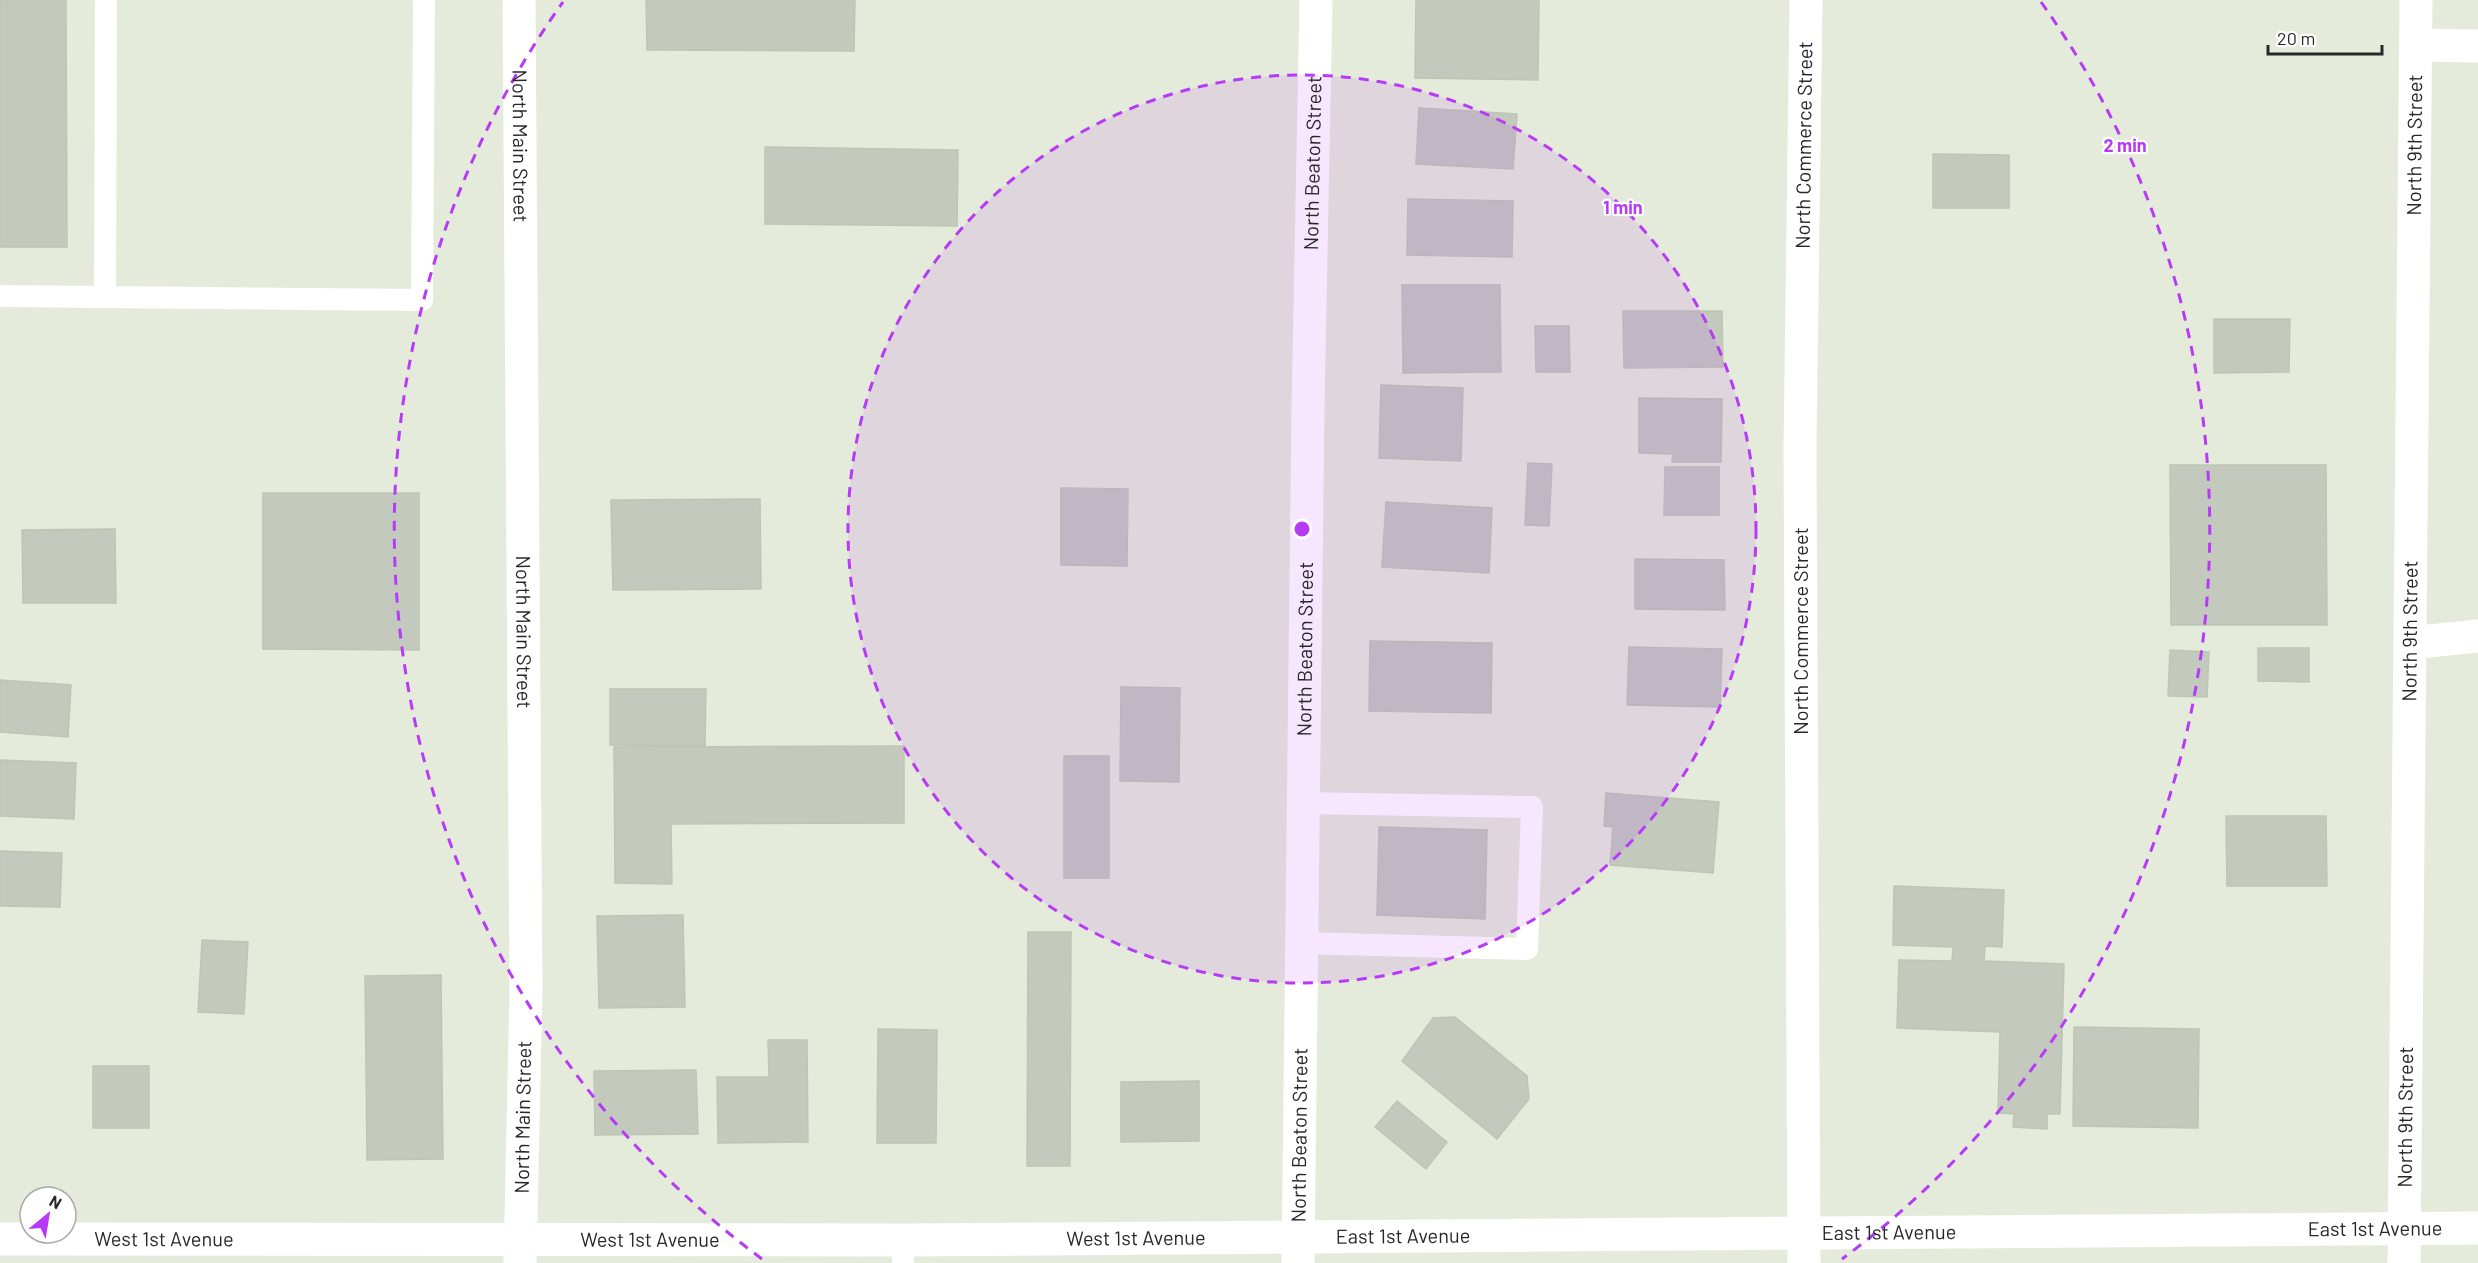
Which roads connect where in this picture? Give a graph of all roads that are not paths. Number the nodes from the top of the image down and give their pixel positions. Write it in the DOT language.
graph roads {
  1 [pos="106,0"];
  2 [pos="424,0"];
  3 [pos="519,0"];
  4 [pos="1316,0"];
  5 [pos="1806,0"];
  6 [pos="2416,0"];
  7 [pos="2416,45"];
  8 [pos="2478,46"];
  9 [pos="0,296"];
  10 [pos="105,297"];
  11 [pos="2478,636"];
  12 [pos="2410,643"];
  13 [pos="1304,802"];
  14 [pos="1302,943"];
  15 [pos="2405,1228"];
  16 [pos="2478,1228"];
  17 [pos="0,1239"];
  18 [pos="1804,1248"];
  19 [pos="520,1250"];
  20 [pos="1298,1250"];
  21 [pos="903,1252"];
  22 [pos="2404,1263"];
  1 -- 10 [label="lane"];
  2 -- 10 [label="lane"];
  3 -- 19 [label="street, North Main Street"];
  4 -- 13 [label="street, North Beaton Street"];
  5 -- 18 [label="street, North Commerce Street"];
  6 -- 7 [label="street, North 9th Street"];
  7 -- 8 [label="street"];
  7 -- 12 [label="street, North 9th Street"];
  9 -- 10 [label="lane"];
  11 -- 12 [label="street"];
  12 -- 15 [label="street, North 9th Street"];
  13 -- 14 [label="street, North Beaton Street"];
  13 -- 14 [label="lane"];
  14 -- 20 [label="street, North Beaton Street"];
  15 -- 16 [label="street, East 1st Avenue"];
  15 -- 18 [label="street, East 1st Avenue"];
  15 -- 22 [label="street, North 9th Street"];
  17 -- 19 [label="street, West 1st Avenue"];
  18 -- 20 [label="street, East 1st Avenue"];
  19 -- 21 [label="street, West 1st Avenue"];
  20 -- 21 [label="street, West 1st Avenue"];
}
